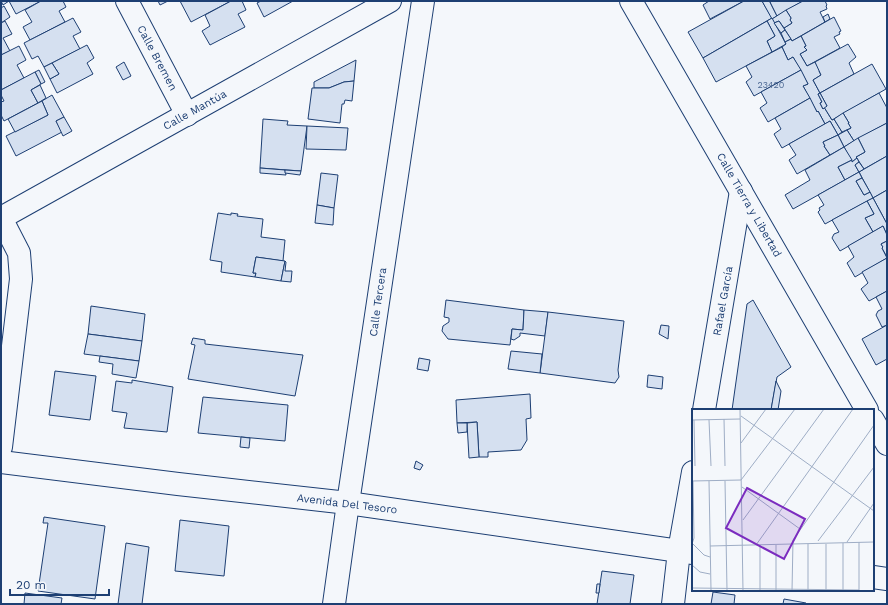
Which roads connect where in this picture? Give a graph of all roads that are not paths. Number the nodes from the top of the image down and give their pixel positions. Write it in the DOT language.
graph roads {
  1 [pos="127,1"];
  2 [pos="423,1"];
  3 [pos="631,1"];
  4 [pos="377,4"];
  5 [pos="187,114"];
  6 [pos="741,191"];
  7 [pos="1,218"];
  8 [pos="704,409"];
  9 [pos="866,409"];
  10 [pos="874,422"];
  11 [pos="887,444"];
  12 [pos="1,447"];
  13 [pos="1,462"];
  14 [pos="692,483"];
  15 [pos="348,503"];
  16 [pos="686,552"];
  17 [pos="874,577"];
  18 [pos="887,579"];
  19 [pos="334,604"];
  20 [pos="672,604"];
  1 -- 5 [label="street, Calle Bremen"];
  2 -- 15 [label="street, Calle Tercera"];
  3 -- 6 [label="street, Calle Tierra y Libertad"];
  4 -- 5 [label="street, Calle Mantúa"];
  5 -- 7 [label="street, Calle Mantúa"];
  6 -- 8 [label="street, Rafael García"];
  6 -- 9 [label="street, Calle Tierra y Libertad"];
  7 -- 12 [label="street"];
  10 -- 11 [label="street"];
  13 -- 15 [label="street, Avenida Del Tesoro"];
  14 -- 16 [label="street"];
  15 -- 16 [label="street, Avenida Del Tesoro"];
  15 -- 19 [label="street, Calle Tercera"];
  16 -- 20 [label="street"];
  17 -- 18 [label="street"];
}
